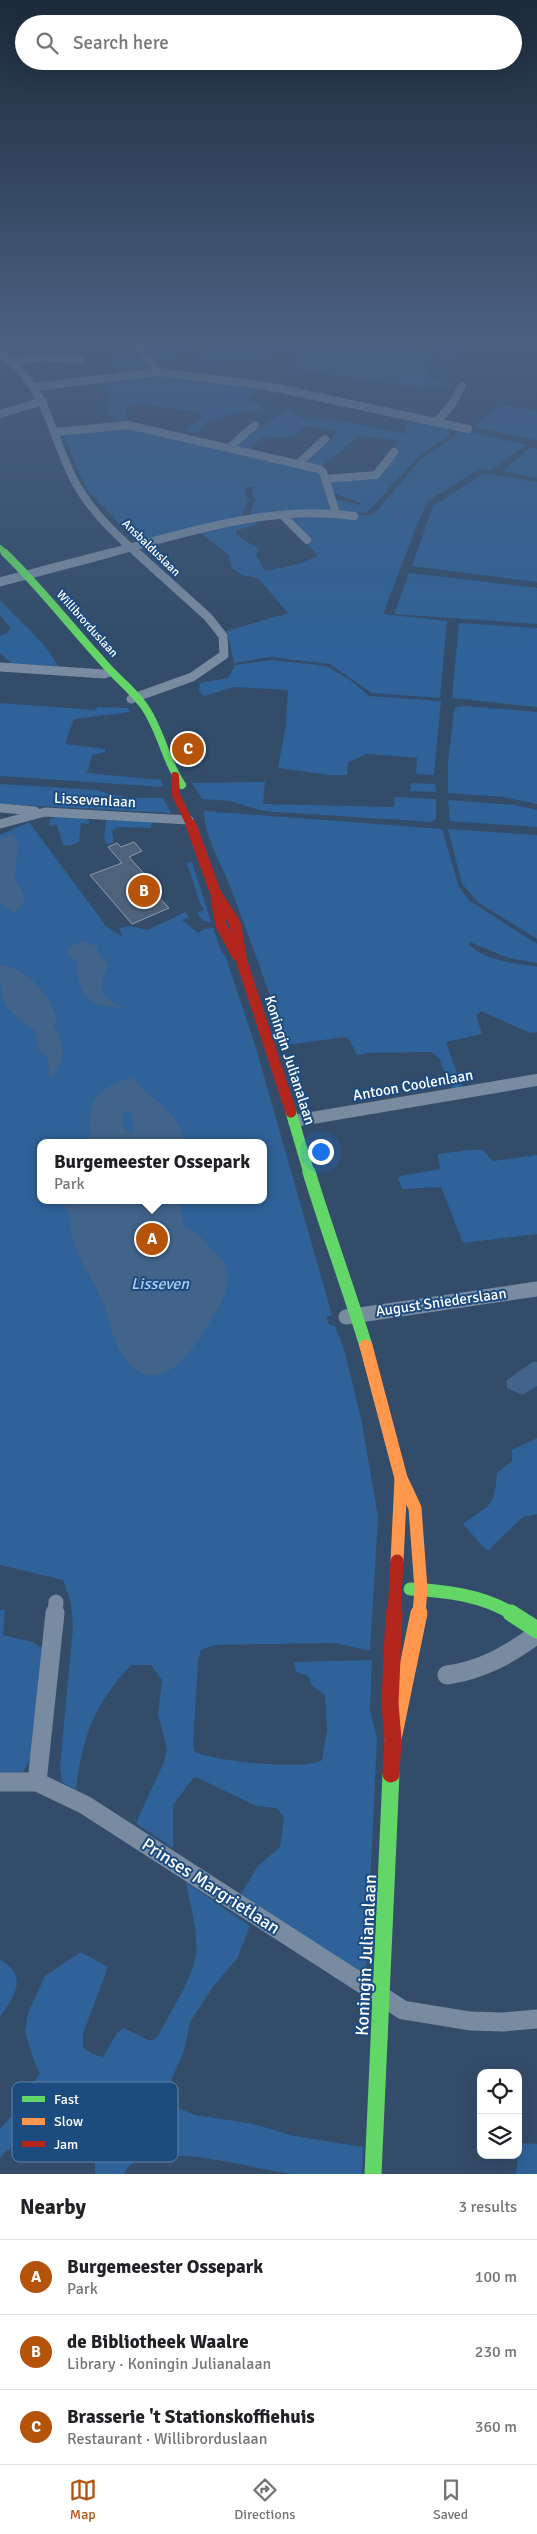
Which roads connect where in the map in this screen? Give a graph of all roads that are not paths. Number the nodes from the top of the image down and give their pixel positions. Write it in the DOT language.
graph roads {
  1 [pos="59,440"];
  2 [pos="197,440"];
  3 [pos="238,440"];
  4 [pos="323,440"];
  5 [pos="229,448"];
  6 [pos="394,452"];
  7 [pos="298,464"];
  8 [pos="325,479"];
  9 [pos="333,513"];
  10 [pos="283,516"];
  11 [pos="354,516"];
  12 [pos="307,540"];
  13 [pos="131,546"];
  14 [pos="0,548"];
  15 [pos="25,575"];
  16 [pos="0,582"];
  17 [pos="0,667"];
  18 [pos="111,672"];
  19 [pos="134,698"];
  20 [pos="0,808"];
  21 [pos="45,812"];
  22 [pos="189,820"];
  23 [pos="0,824"];
  24 [pos="537,1080"];
  25 [pos="294,1121"];
  26 [pos="537,1289"];
  27 [pos="352,1316"];
  28 [pos="401,1478"];
  29 [pos="396,1588"];
  30 [pos="421,1590"];
  31 [pos="56,1602"];
  32 [pos="537,1630"];
  33 [pos="537,1634"];
  34 [pos="447,1675"];
  35 [pos="393,1738"];
  36 [pos="0,1782"];
  37 [pos="37,1782"];
  38 [pos="382,1997"];
  39 [pos="537,2019"];
  40 [pos="372,2174"];
  1 -- 13 [label="street, Ansbalduslaan"];
  2 -- 5 [label="street"];
  3 -- 5 [label="street"];
  4 -- 7 [label="street"];
  5 -- 7 [label="street"];
  6 -- 8 [label="street"];
  7 -- 8 [label="street"];
  8 -- 9 [label="street"];
  9 -- 10 [label="street"];
  9 -- 11 [label="street"];
  10 -- 12 [label="street"];
  10 -- 13 [label="street"];
  13 -- 15 [label="street"];
  13 -- 19 [label="street, Ansbalduslaan"];
  14 -- 15 [label="main road, Willibrorduslaan"];
  15 -- 16 [label="street"];
  15 -- 18 [label="main road, Willibrorduslaan"];
  17 -- 18 [label="street"];
  18 -- 19 [label="main road, Willibrorduslaan"];
  19 -- 22 [label="main road, Willibrorduslaan"];
  20 -- 21 [label="street"];
  21 -- 22 [label="street, Lissevenlaan"];
  21 -- 23 [label="street, Lissevenlaan"];
  22 -- 25 [label="main road, Koningin Julianalaan"];
  24 -- 25 [label="street, Antoon Coolenlaan"];
  25 -- 27 [label="main road, Koningin Julianalaan"];
  26 -- 27 [label="street, August Sniederslaan"];
  27 -- 28 [label="main road, Koningin Julianalaan"];
  28 -- 29 [label="main road, Koningin Julianalaan"];
  28 -- 30 [label="main road, Koningin Julianalaan"];
  29 -- 30 [label="main road"];
  29 -- 35 [label="main road, Koningin Julianalaan"];
  30 -- 32 [label="main road"];
  30 -- 35 [label="main road, Koningin Julianalaan"];
  31 -- 37 [label="street"];
  33 -- 34 [label="street"];
  35 -- 38 [label="main road, Koningin Julianalaan"];
  36 -- 37 [label="street, Prinses Margrietlaan"];
  37 -- 38 [label="street, Prinses Margrietlaan"];
  38 -- 39 [label="street, Prinses Margrietlaan"];
  38 -- 40 [label="main road, Koningin Julianalaan"];
}
